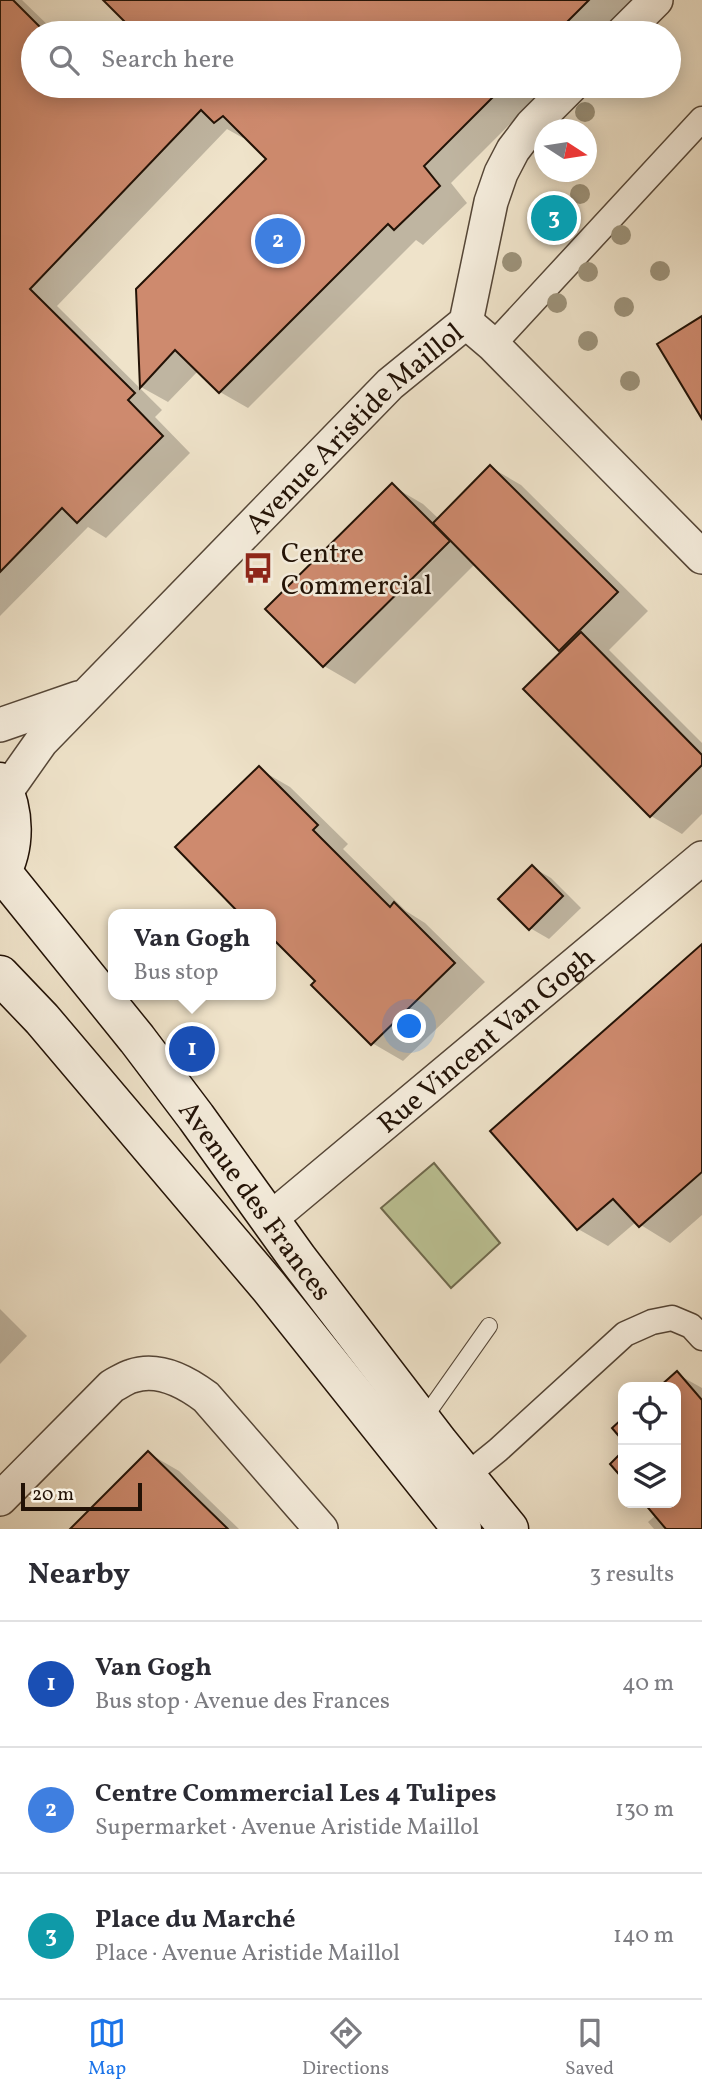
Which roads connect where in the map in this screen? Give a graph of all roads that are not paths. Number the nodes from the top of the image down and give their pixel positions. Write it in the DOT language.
graph roads {
  1 [pos="656,0"];
  2 [pos="635,21"];
  3 [pos="559,98"];
  4 [pos="702,119"];
  5 [pos="466,322"];
  6 [pos="493,345"];
  7 [pos="702,556"];
  8 [pos="86,694"];
  9 [pos="0,725"];
  10 [pos="3,788"];
  11 [pos="702,858"];
  12 [pos="1,873"];
  13 [pos="0,975"];
  14 [pos="269,1220"];
  15 [pos="489,1326"];
  16 [pos="702,1338"];
  17 [pos="422,1421"];
  18 [pos="466,1476"];
  19 [pos="0,1499"];
  20 [pos="321,1529"];
  21 [pos="462,1529"];
  22 [pos="509,1529"];
  1 -- 2 [label="street"];
  3 -- 5 [label="street, Avenue Aristide Maillol"];
  4 -- 6 [label="street"];
  5 -- 6 [label="street"];
  5 -- 8 [label="street, Avenue Aristide Maillol"];
  6 -- 7 [label="street"];
  8 -- 9 [label="street, Avenue Aristide Maillol"];
  8 -- 10 [label="street, Avenue Aristide Maillol"];
  10 -- 12 [label="main road"];
  11 -- 14 [label="street, Rue Vincent Van Gogh"];
  12 -- 14 [label="main road, Avenue des Frances"];
  13 -- 21 [label="main road, Avenue des Frances"];
  14 -- 17 [label="main road, Avenue des Frances"];
  15 -- 17 [label="lane"];
  16 -- 18 [label="street"];
  17 -- 18 [label="main road, Avenue des Frances"];
  18 -- 22 [label="main road, Avenue des Frances"];
  19 -- 20 [label="street"];
}
